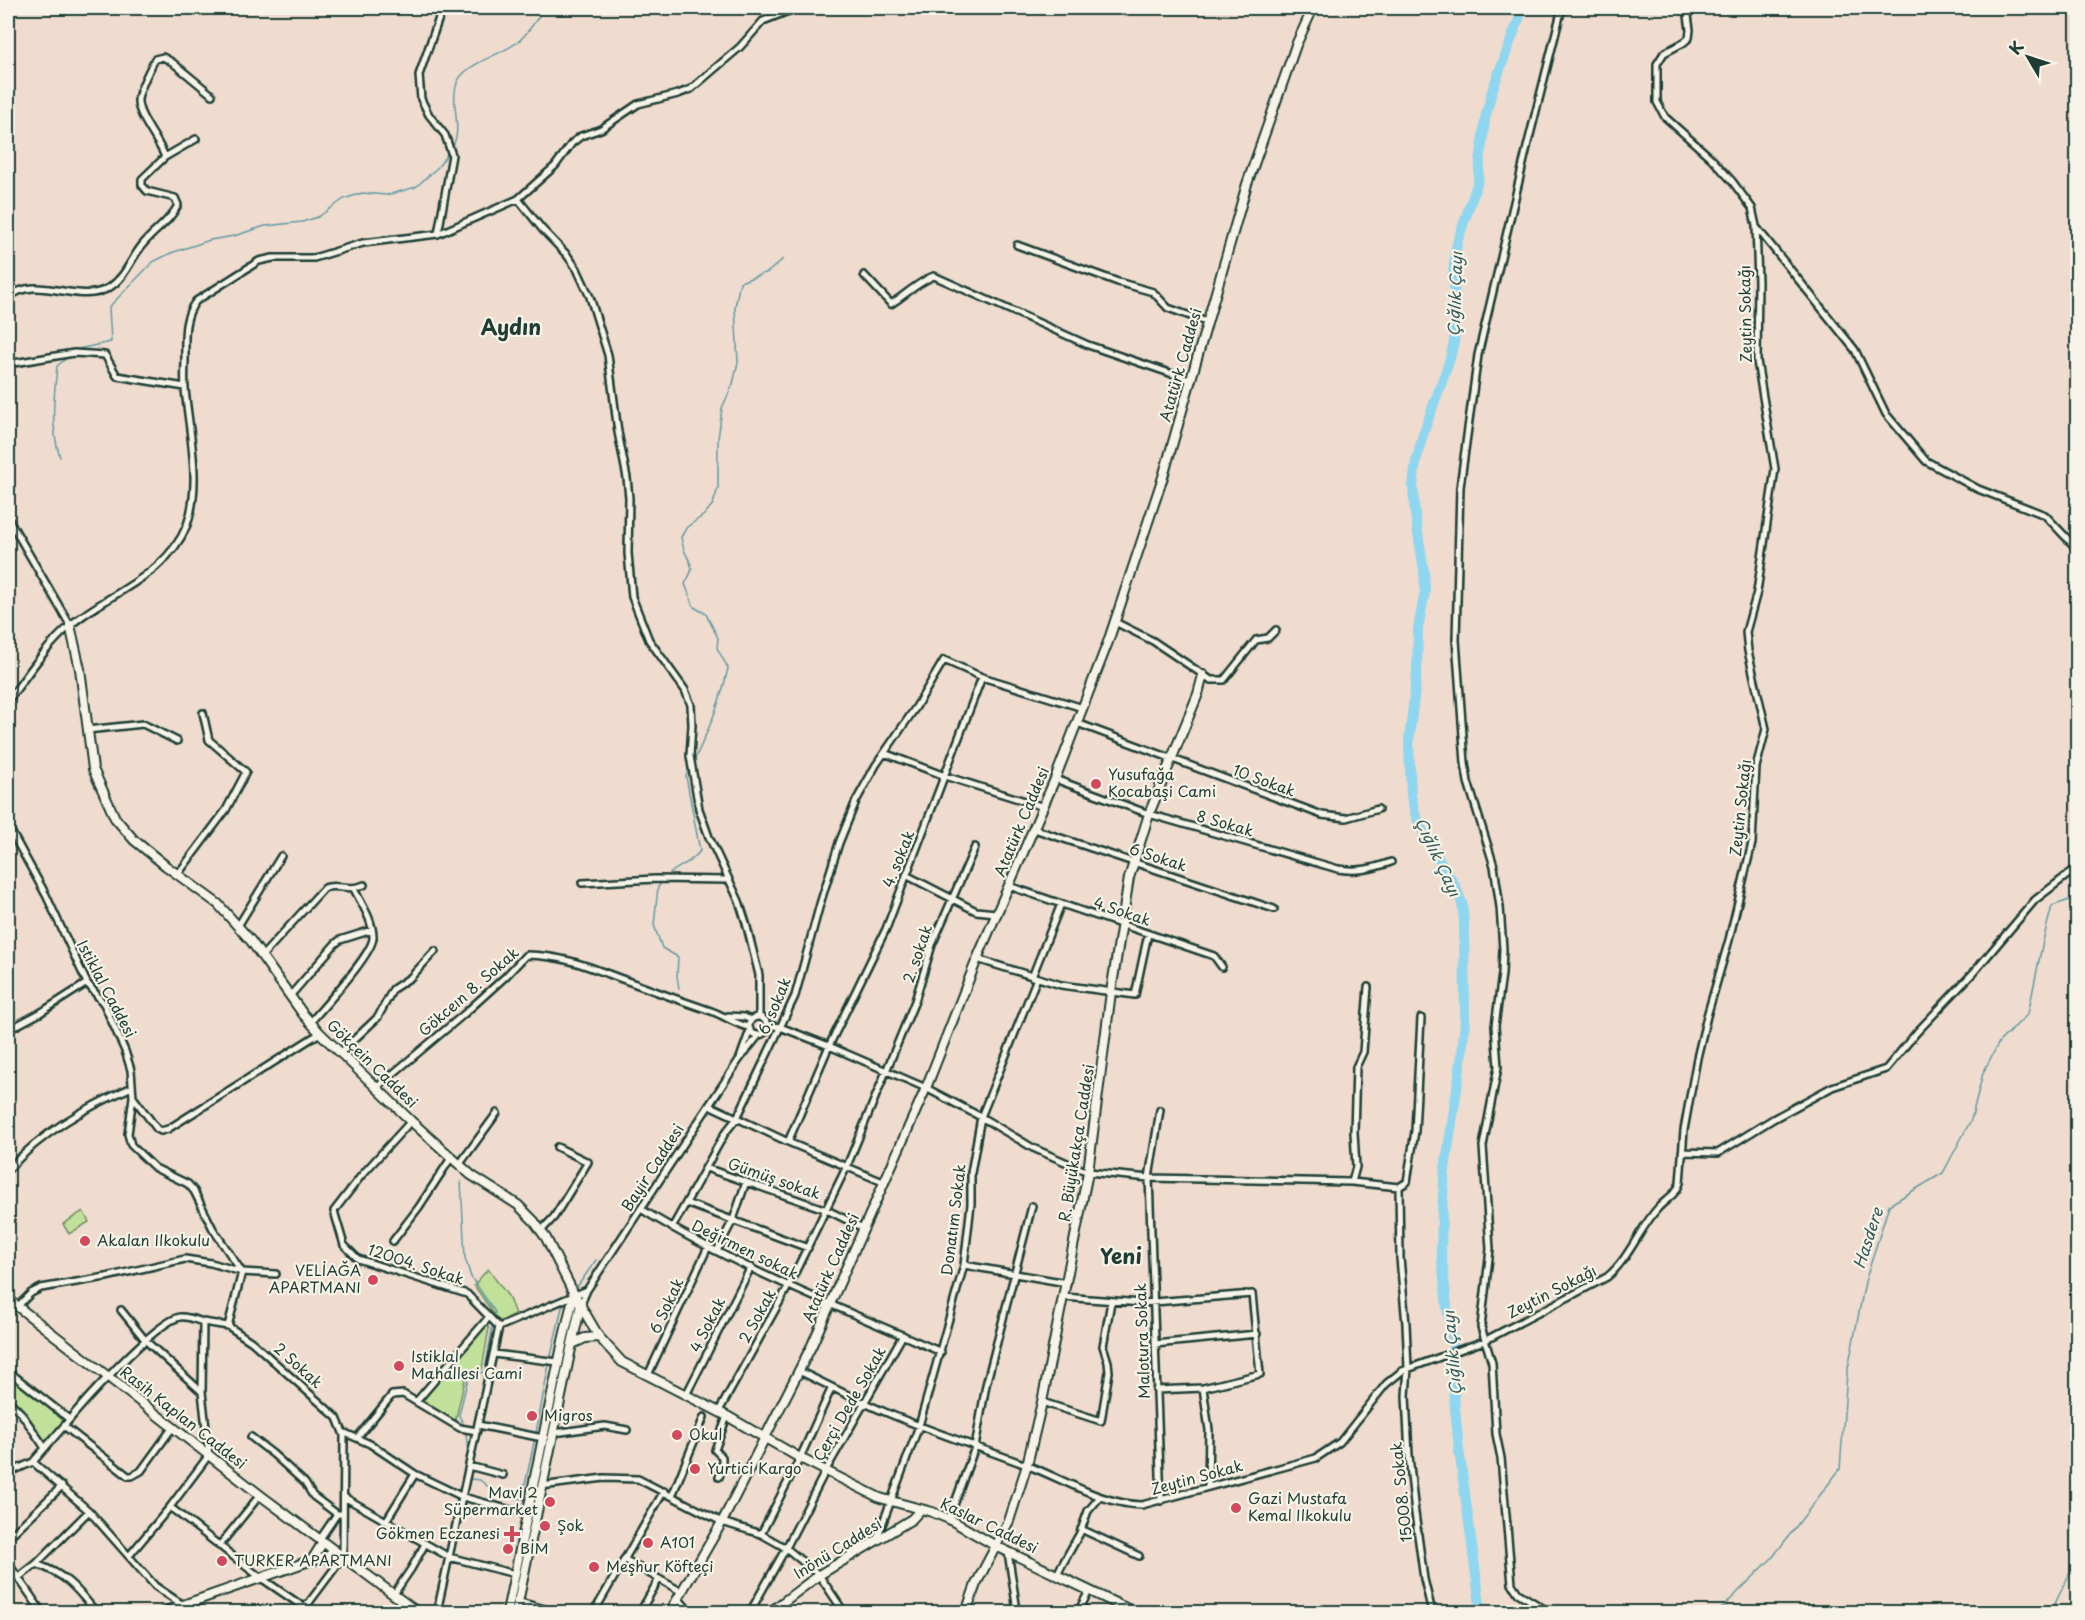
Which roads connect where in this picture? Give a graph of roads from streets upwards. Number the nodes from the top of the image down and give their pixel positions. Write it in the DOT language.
graph roads {
  1 [pos="445,8"];
  2 [pos="796,8"];
  3 [pos="1313,8"];
  4 [pos="1562,8"];
  5 [pos="1687,8"];
  6 [pos="212,96"];
  7 [pos="196,139"];
  8 [pos="165,157"];
  9 [pos="518,199"];
  10 [pos="1756,226"];
  11 [pos="438,234"];
  12 [pos="1017,245"];
  13 [pos="864,274"];
  14 [pos="8,298"];
  15 [pos="1207,322"];
  16 [pos="8,364"];
  17 [pos="1190,380"];
  18 [pos="185,387"];
  19 [pos="8,518"];
  20 [pos="2078,550"];
  21 [pos="1115,622"];
  22 [pos="70,625"];
  23 [pos="1276,630"];
  24 [pos="1203,675"];
  25 [pos="982,677"];
  26 [pos="8,701"];
  27 [pos="1083,708"];
  28 [pos="202,714"];
  29 [pos="1077,723"];
  30 [pos="87,730"];
  31 [pos="177,741"];
  32 [pos="884,753"];
  33 [pos="1170,759"];
  34 [pos="945,776"];
  35 [pos="1055,779"];
  36 [pos="1044,807"];
  37 [pos="1378,809"];
  38 [pos="1149,814"];
  39 [pos="8,826"];
  40 [pos="1034,830"];
  41 [pos="975,847"];
  42 [pos="281,856"];
  43 [pos="1133,862"];
  44 [pos="1391,862"];
  45 [pos="2078,867"];
  46 [pos="178,874"];
  47 [pos="906,875"];
  48 [pos="729,880"];
  49 [pos="582,883"];
  50 [pos="364,885"];
  51 [pos="1009,886"];
  52 [pos="354,889"];
  53 [pos="951,899"];
  54 [pos="1061,904"];
  55 [pos="1274,909"];
  56 [pos="996,913"];
  57 [pos="1122,925"];
  58 [pos="238,926"];
  59 [pos="372,930"];
  60 [pos="1148,934"];
  61 [pos="435,951"];
  62 [pos="262,956"];
  63 [pos="977,960"];
  64 [pos="1222,967"];
  65 [pos="1034,978"];
  66 [pos="87,983"];
  67 [pos="1368,987"];
  68 [pos="1112,992"];
  69 [pos="290,996"];
  70 [pos="726,1016"];
  71 [pos="759,1017"];
  72 [pos="1421,1018"];
  73 [pos="752,1020"];
  74 [pos="310,1023"];
  75 [pos="767,1024"];
  76 [pos="780,1027"];
  77 [pos="749,1029"];
  78 [pos="8,1030"];
  79 [pos="320,1033"];
  80 [pos="759,1035"];
  81 [pos="829,1046"];
  82 [pos="340,1053"];
  83 [pos="739,1060"];
  84 [pos="886,1070"];
  85 [pos="132,1088"];
  86 [pos="376,1088"];
  87 [pos="926,1088"];
  88 [pos="133,1097"];
  89 [pos="709,1105"];
  90 [pos="1160,1110"];
  91 [pos="497,1113"];
  92 [pos="981,1117"];
  93 [pos="737,1118"];
  94 [pos="411,1121"];
  95 [pos="788,1142"];
  96 [pos="557,1147"];
  97 [pos="1682,1152"];
  98 [pos="451,1158"];
  99 [pos="459,1165"];
  100 [pos="847,1166"];
  101 [pos="706,1168"];
  102 [pos="8,1170"];
  103 [pos="1088,1172"];
  104 [pos="1149,1178"];
  105 [pos="746,1182"];
  106 [pos="883,1182"];
  107 [pos="1352,1182"];
  108 [pos="1399,1187"];
  109 [pos="686,1203"];
  110 [pos="1032,1206"];
  111 [pos="641,1209"];
  112 [pos="827,1210"];
  113 [pos="733,1220"];
  114 [pos="672,1228"];
  115 [pos="863,1228"];
  116 [pos="541,1231"];
  117 [pos="393,1241"];
  118 [pos="708,1247"];
  119 [pos="808,1248"];
  120 [pos="717,1251"];
  121 [pos="963,1265"];
  122 [pos="752,1267"];
  123 [pos="242,1272"];
  124 [pos="1014,1273"];
  125 [pos="276,1274"];
  126 [pos="1067,1283"];
  127 [pos="789,1285"];
  128 [pos="587,1290"];
  129 [pos="574,1294"];
  130 [pos="1064,1297"];
  131 [pos="8,1299"];
  132 [pos="1111,1302"];
  133 [pos="1155,1302"];
  134 [pos="830,1303"];
  135 [pos="581,1304"];
  136 [pos="18,1306"];
  137 [pos="8,1310"];
  138 [pos="121,1310"];
  139 [pos="491,1319"];
  140 [pos="203,1322"];
  141 [pos="228,1326"];
  142 [pos="499,1327"];
  143 [pos="1257,1334"];
  144 [pos="903,1335"];
  145 [pos="599,1337"];
  146 [pos="147,1341"];
  147 [pos="1484,1341"];
  148 [pos="572,1344"];
  149 [pos="1155,1344"];
  150 [pos="1475,1344"];
  151 [pos="941,1352"];
  152 [pos="494,1354"];
  153 [pos="556,1362"];
  154 [pos="1408,1368"];
  155 [pos="8,1371"];
  156 [pos="799,1371"];
  157 [pos="648,1375"];
  158 [pos="108,1376"];
  159 [pos="832,1387"];
  160 [pos="1203,1388"];
  161 [pos="1156,1390"];
  162 [pos="202,1392"];
  163 [pos="686,1395"];
  164 [pos="8,1400"];
  165 [pos="416,1402"];
  166 [pos="864,1402"];
  167 [pos="1042,1402"];
  168 [pos="719,1411"];
  169 [pos="727,1416"];
  170 [pos="704,1417"];
  171 [pos="69,1419"];
  172 [pos="64,1426"];
  173 [pos="919,1426"];
  174 [pos="173,1427"];
  175 [pos="477,1428"];
  176 [pos="627,1430"];
  177 [pos="343,1432"];
  178 [pos="554,1433"];
  179 [pos="251,1437"];
  180 [pos="357,1438"];
  181 [pos="541,1438"];
  182 [pos="766,1438"];
  183 [pos="975,1447"];
  184 [pos="45,1448"];
  185 [pos="209,1455"];
  186 [pos="800,1458"];
  187 [pos="33,1462"];
  188 [pos="469,1466"];
  189 [pos="1027,1466"];
  190 [pos="826,1470"];
  191 [pos="8,1473"];
  192 [pos="415,1474"];
  193 [pos="503,1475"];
  194 [pos="719,1477"];
  195 [pos="533,1485"];
  196 [pos="62,1486"];
  197 [pos="542,1486"];
  198 [pos="1208,1487"];
  199 [pos="664,1491"];
  200 [pos="260,1495"];
  201 [pos="672,1496"];
  202 [pos="344,1497"];
  203 [pos="463,1497"];
  204 [pos="1100,1497"];
  205 [pos="1161,1501"];
  206 [pos="892,1502"];
  207 [pos="170,1507"];
  208 [pos="921,1509"];
  209 [pos="89,1511"];
  210 [pos="340,1514"];
  211 [pos="531,1515"];
  212 [pos="949,1519"];
  213 [pos="386,1521"];
  214 [pos="722,1522"];
  215 [pos="1081,1529"];
  216 [pos="761,1534"];
  217 [pos="8,1538"];
  218 [pos="321,1541"];
  219 [pos="876,1541"];
  220 [pos="425,1544"];
  221 [pos="219,1546"];
  222 [pos="996,1546"];
  223 [pos="786,1548"];
  224 [pos="335,1551"];
  225 [pos="1008,1551"];
  226 [pos="129,1556"];
  227 [pos="1139,1556"];
  228 [pos="343,1557"];
  229 [pos="449,1557"];
  230 [pos="624,1559"];
  231 [pos="312,1560"];
  232 [pos="8,1563"];
  233 [pos="36,1563"];
  234 [pos="515,1574"];
  235 [pos="1057,1574"];
  236 [pos="819,1575"];
  237 [pos="18,1578"];
  238 [pos="261,1578"];
  239 [pos="659,1579"];
  240 [pos="1089,1591"];
  241 [pos="394,1594"];
  242 [pos="680,1595"];
  243 [pos="514,1600"];
  244 [pos="187,1604"];
  245 [pos="304,1610"];
  246 [pos="42,1612"];
  247 [pos="96,1612"];
  248 [pos="163,1612"];
  249 [pos="202,1612"];
  250 [pos="311,1612"];
  251 [pos="417,1612"];
  252 [pos="437,1612"];
  253 [pos="507,1612"];
  254 [pos="516,1612"];
  255 [pos="555,1612"];
  256 [pos="594,1612"];
  257 [pos="640,1612"];
  258 [pos="672,1612"];
  259 [pos="690,1612"];
  260 [pos="750,1612"];
  261 [pos="770,1612"];
  262 [pos="844,1612"];
  263 [pos="966,1612"];
  264 [pos="1014,1612"];
  265 [pos="1078,1612"];
  266 [pos="1134,1612"];
  267 [pos="1432,1612"];
  268 [pos="1549,1612"];
  1 -- 11 [label="street"];
  2 -- 9 [label="street"];
  3 -- 15 [label="street, Atatürk Caddesi"];
  4 -- 147 [label="street"];
  5 -- 10 [label="street, Zeytin Sokağı"];
  6 -- 8 [label="street"];
  7 -- 8 [label="street"];
  8 -- 14 [label="street"];
  9 -- 11 [label="street"];
  9 -- 48 [label="street"];
  10 -- 20 [label="street"];
  10 -- 97 [label="street, Zeytin Sokağı"];
  11 -- 18 [label="street"];
  12 -- 15 [label="street"];
  13 -- 17 [label="street"];
  15 -- 17 [label="street, Atatürk Caddesi"];
  16 -- 18 [label="street"];
  17 -- 21 [label="street, Atatürk Caddesi"];
  18 -- 22 [label="street"];
  19 -- 22 [label="street"];
  21 -- 24 [label="street"];
  21 -- 27 [label="street, Atatürk Caddesi"];
  22 -- 26 [label="street"];
  22 -- 30 [label="street, Gökçein Caddesi"];
  23 -- 24 [label="street"];
  24 -- 33 [label="street, R. Büyükakça Caddesi"];
  25 -- 27 [label="street"];
  25 -- 32 [label="street, 6. sokak"];
  25 -- 34 [label="street, 4. sokak"];
  27 -- 29 [label="street, Atatürk Caddesi"];
  28 -- 46 [label="street"];
  29 -- 33 [label="street, 10 Sokak"];
  29 -- 35 [label="street, Atatürk Caddesi"];
  30 -- 31 [label="street"];
  30 -- 46 [label="street, Gökçein Caddesi"];
  32 -- 34 [label="street"];
  32 -- 76 [label="street, 6. sokak"];
  33 -- 37 [label="street, 10 Sokak"];
  33 -- 38 [label="street, R. Büyükakça Caddesi"];
  34 -- 36 [label="street"];
  34 -- 47 [label="street, 4. sokak"];
  35 -- 36 [label="street, Atatürk Caddesi"];
  35 -- 38 [label="street, 8 Sokak"];
  36 -- 40 [label="street, Atatürk Caddesi"];
  38 -- 43 [label="street, R. Büyükakça Caddesi"];
  38 -- 44 [label="street, 8 Sokak"];
  39 -- 66 [label="street, Istiklal Caddesi"];
  40 -- 43 [label="street, 6 Sokak"];
  40 -- 51 [label="street, Atatürk Caddesi"];
  41 -- 53 [label="street, 2. sokak"];
  42 -- 58 [label="street"];
  43 -- 55 [label="street, 6 Sokak"];
  43 -- 57 [label="street, R. Büyükakça Caddesi"];
  45 -- 97 [label="street"];
  46 -- 58 [label="street, Gökçein Caddesi"];
  47 -- 53 [label="street"];
  47 -- 81 [label="street, 4. sokak"];
  48 -- 49 [label="street"];
  48 -- 71 [label="street"];
  50 -- 52 [label="street"];
  51 -- 54 [label="street, 4 Sokak"];
  51 -- 56 [label="street, Atatürk Caddesi"];
  52 -- 59 [label="street"];
  52 -- 62 [label="street"];
  53 -- 56 [label="street"];
  53 -- 84 [label="street, 2. sokak"];
  54 -- 57 [label="street, 4 Sokak"];
  54 -- 65 [label="street, Donatım Sokak"];
  56 -- 63 [label="street, Atatürk Caddesi"];
  57 -- 60 [label="street, 4 Sokak"];
  57 -- 68 [label="street, R. Büyükakça Caddesi"];
  58 -- 62 [label="street, Gökçein Caddesi"];
  59 -- 69 [label="street"];
  59 -- 74 [label="street"];
  60 -- 64 [label="street, 4 Sokak"];
  60 -- 68 [label="street"];
  61 -- 82 [label="street"];
  62 -- 69 [label="street, Gökçein Caddesi"];
  63 -- 65 [label="street"];
  63 -- 87 [label="street, Atatürk Caddesi"];
  65 -- 68 [label="street"];
  65 -- 92 [label="street, Donatım Sokak"];
  66 -- 78 [label="street"];
  66 -- 85 [label="street, Istiklal Caddesi"];
  67 -- 107 [label="street"];
  68 -- 103 [label="street, R. Büyükakça Caddesi"];
  69 -- 74 [label="street, Gökçein Caddesi"];
  70 -- 73 [label="street, Gökceın 8. Sokak"];
  70 -- 77 [label="street, Gökceın 8. Sokak"];
  70 -- 86 [label="street, Gökceın 8. Sokak"];
  71 -- 73 [label="street"];
  71 -- 75 [label="street"];
  72 -- 108 [label="street"];
  73 -- 77 [label="street"];
  74 -- 79 [label="street, Gökçein Caddesi"];
  75 -- 76 [label="street"];
  75 -- 80 [label="street"];
  76 -- 81 [label="street"];
  76 -- 93 [label="street, 6. sokak"];
  77 -- 80 [label="street"];
  77 -- 83 [label="street, Bayir Caddesi"];
  79 -- 82 [label="street, Gökçein Caddesi"];
  79 -- 88 [label="street"];
  80 -- 83 [label="street, Bayir Caddesi"];
  81 -- 84 [label="street"];
  81 -- 95 [label="street, 4. sokak"];
  82 -- 86 [label="street, Gökçein Caddesi"];
  83 -- 89 [label="street, Bayir Caddesi"];
  84 -- 87 [label="street"];
  84 -- 100 [label="street, 2. sokak"];
  85 -- 88 [label="street, Istiklal Caddesi"];
  85 -- 102 [label="street"];
  86 -- 94 [label="street, Gökçein Caddesi"];
  87 -- 92 [label="street"];
  87 -- 106 [label="street, Atatürk Caddesi"];
  88 -- 123 [label="street, Istiklal Caddesi"];
  89 -- 93 [label="street"];
  89 -- 111 [label="street, Bayir Caddesi"];
  90 -- 104 [label="street, Malotura Sokak"];
  91 -- 99 [label="street"];
  92 -- 103 [label="street"];
  92 -- 121 [label="street, Donatım Sokak"];
  93 -- 95 [label="street"];
  93 -- 101 [label="street, 6. sokak"];
  94 -- 98 [label="street, Gökçein Caddesi"];
  94 -- 139 [label="street, 12004. Sokak"];
  95 -- 100 [label="street"];
  96 -- 116 [label="street"];
  97 -- 147 [label="street, Zeytin Sokağı"];
  98 -- 99 [label="street, Gökçein Caddesi"];
  98 -- 117 [label="street"];
  99 -- 116 [label="street, Gökçein Caddesi"];
  100 -- 106 [label="street"];
  100 -- 112 [label="street, 2 Sokak"];
  101 -- 105 [label="street, Gümüş sokak"];
  101 -- 109 [label="street, Gümüş sokak"];
  103 -- 104 [label="street"];
  103 -- 126 [label="street, R. Büyükakça Caddesi"];
  104 -- 107 [label="street"];
  104 -- 133 [label="street, Malotura Sokak"];
  105 -- 112 [label="street, Gümüş sokak"];
  105 -- 113 [label="street"];
  106 -- 115 [label="street, Atatürk Caddesi"];
  107 -- 108 [label="street"];
  108 -- 154 [label="street, 15008. Sokak"];
  109 -- 113 [label="street"];
  109 -- 114 [label="street, Gümüş sokak"];
  110 -- 124 [label="street"];
  111 -- 114 [label="street, Değirmen sokak"];
  111 -- 128 [label="street, Bayir Caddesi"];
  112 -- 115 [label="street, Gümüş sokak"];
  112 -- 119 [label="street, 2 Sokak"];
  113 -- 119 [label="street"];
  113 -- 120 [label="street"];
  114 -- 118 [label="street, Değirmen sokak"];
  115 -- 134 [label="street, Atatürk Caddesi"];
  116 -- 129 [label="street, Gökçein Caddesi"];
  118 -- 120 [label="street, Değirmen sokak"];
  118 -- 157 [label="street, 6 Sokak"];
  119 -- 127 [label="street, 2 Sokak"];
  120 -- 122 [label="street, Değirmen sokak"];
  121 -- 124 [label="street"];
  121 -- 151 [label="street, Donatım Sokak"];
  122 -- 127 [label="street, Değirmen sokak"];
  122 -- 163 [label="street, 4 Sokak"];
  123 -- 125 [label="street"];
  123 -- 136 [label="street"];
  123 -- 141 [label="street"];
  124 -- 126 [label="street"];
  124 -- 183 [label="street"];
  126 -- 130 [label="street, R. Büyükakça Caddesi"];
  127 -- 134 [label="street, Değirmen sokak"];
  127 -- 168 [label="street, 2 Sokak"];
  128 -- 129 [label="street"];
  128 -- 135 [label="street, Bayir Caddesi"];
  129 -- 135 [label="street, Gökçein Caddesi"];
  129 -- 142 [label="street"];
  129 -- 153 [label="street"];
  130 -- 132 [label="street"];
  130 -- 167 [label="street, R. Büyükakça Caddesi"];
  131 -- 136 [label="street, Rasih Kaplan Caddesi"];
  132 -- 133 [label="street"];
  132 -- 167 [label="street"];
  133 -- 143 [label="street"];
  133 -- 149 [label="street, Malotura Sokak"];
  134 -- 144 [label="street, Değirmen sokak"];
  134 -- 156 [label="street, Atatürk Caddesi"];
  135 -- 145 [label="street, Gökçein Caddesi"];
  135 -- 148 [label="street"];
  136 -- 137 [label="street"];
  136 -- 158 [label="street, Rasih Kaplan Caddesi"];
  138 -- 146 [label="street"];
  139 -- 142 [label="street, 12004. Sokak"];
  139 -- 165 [label="street"];
  140 -- 141 [label="street"];
  140 -- 146 [label="street"];
  140 -- 162 [label="street"];
  141 -- 177 [label="street, 2 Sokak"];
  142 -- 152 [label="street"];
  143 -- 149 [label="street"];
  143 -- 160 [label="street"];
  144 -- 151 [label="street, Değirmen sokak"];
  144 -- 166 [label="street, Çerçi Dede Sokak"];
  145 -- 148 [label="street"];
  145 -- 157 [label="street, Gökçein Caddesi"];
  146 -- 158 [label="street"];
  146 -- 162 [label="street"];
  147 -- 150 [label="street, Zeytin Sokağı"];
  147 -- 268 [label="street"];
  148 -- 178 [label="street"];
  149 -- 161 [label="street, Malotura Sokak"];
  150 -- 154 [label="street, Zeytin Sokak"];
  151 -- 173 [label="street, Donatım Sokak"];
  152 -- 153 [label="street"];
  152 -- 175 [label="street"];
  153 -- 181 [label="street"];
  154 -- 198 [label="street, Zeytin Sokak"];
  154 -- 267 [label="street, 15008. Sokak"];
  155 -- 171 [label="street"];
  156 -- 159 [label="street, Zeytin Sokak"];
  156 -- 182 [label="street, Atatürk Caddesi"];
  157 -- 163 [label="street, Gökçein Caddesi"];
  158 -- 171 [label="street"];
  158 -- 174 [label="street, Rasih Kaplan Caddesi"];
  159 -- 166 [label="street, Zeytin Sokak"];
  159 -- 186 [label="street"];
  160 -- 161 [label="street"];
  160 -- 198 [label="street"];
  161 -- 205 [label="street, Malotura Sokak"];
  162 -- 185 [label="street"];
  163 -- 168 [label="street, Gökçein Caddesi"];
  164 -- 184 [label="street"];
  165 -- 175 [label="street"];
  165 -- 180 [label="street"];
  166 -- 173 [label="street, Zeytin Sokak"];
  166 -- 190 [label="street, Çerçi Dede Sokak"];
  167 -- 189 [label="street, R. Büyükakça Caddesi"];
  168 -- 169 [label="street, Gökçein Caddesi"];
  169 -- 182 [label="street, Gökçein Caddesi"];
  169 -- 194 [label="street"];
  170 -- 201 [label="street"];
  171 -- 172 [label="street"];
  172 -- 174 [label="street"];
  172 -- 184 [label="street"];
  173 -- 183 [label="street, Zeytin Sokak"];
  173 -- 206 [label="street, Donatım Sokak"];
  174 -- 185 [label="street, Rasih Kaplan Caddesi"];
  175 -- 181 [label="street"];
  175 -- 188 [label="street"];
  176 -- 178 [label="street"];
  177 -- 180 [label="street"];
  177 -- 202 [label="street"];
  178 -- 197 [label="street"];
  179 -- 210 [label="street"];
  180 -- 192 [label="street"];
  181 -- 195 [label="street"];
  182 -- 186 [label="street, Kaslar Caddesi"];
  182 -- 214 [label="street, Atatürk Caddesi"];
  183 -- 189 [label="street, Zeytin Sokak"];
  183 -- 212 [label="street"];
  184 -- 187 [label="street"];
  185 -- 200 [label="street, Rasih Kaplan Caddesi"];
  185 -- 207 [label="street"];
  186 -- 190 [label="street, Kaslar Caddesi"];
  186 -- 216 [label="street"];
  187 -- 191 [label="street"];
  187 -- 196 [label="street"];
  188 -- 193 [label="street"];
  188 -- 203 [label="street"];
  189 -- 204 [label="street, Zeytin Sokak"];
  189 -- 222 [label="street, R. Büyükakça Caddesi"];
  190 -- 206 [label="street, Kaslar Caddesi"];
  190 -- 223 [label="street, Çerçi Dede Sokak"];
  192 -- 203 [label="street"];
  192 -- 213 [label="street"];
  195 -- 197 [label="street"];
  195 -- 211 [label="street"];
  196 -- 209 [label="street"];
  196 -- 217 [label="street"];
  197 -- 199 [label="street"];
  197 -- 211 [label="street"];
  198 -- 205 [label="street, Zeytin Sokak"];
  199 -- 201 [label="street"];
  199 -- 230 [label="street"];
  200 -- 218 [label="street, Rasih Kaplan Caddesi"];
  200 -- 221 [label="street"];
  201 -- 214 [label="street"];
  202 -- 210 [label="street"];
  202 -- 213 [label="street"];
  203 -- 211 [label="street"];
  203 -- 229 [label="street"];
  204 -- 205 [label="street, Zeytin Sokak"];
  204 -- 215 [label="street"];
  206 -- 208 [label="street, Kaslar Caddesi"];
  206 -- 219 [label="street, Donatım Sokak"];
  207 -- 221 [label="street"];
  207 -- 226 [label="street"];
  208 -- 212 [label="street, Kaslar Caddesi"];
  208 -- 219 [label="street, Inönü Caddesi"];
  209 -- 226 [label="street"];
  209 -- 233 [label="street"];
  210 -- 218 [label="street"];
  210 -- 228 [label="street"];
  211 -- 234 [label="street"];
  211 -- 243 [label="street"];
  212 -- 222 [label="street, Kaslar Caddesi"];
  213 -- 220 [label="street"];
  214 -- 216 [label="street"];
  214 -- 242 [label="street, Atatürk Caddesi"];
  215 -- 227 [label="street"];
  215 -- 235 [label="street"];
  216 -- 223 [label="street"];
  218 -- 224 [label="street, Rasih Kaplan Caddesi"];
  218 -- 231 [label="street"];
  219 -- 236 [label="street, Inönü Caddesi"];
  220 -- 229 [label="street"];
  220 -- 241 [label="street"];
  221 -- 238 [label="street"];
  222 -- 225 [label="street, Kaslar Caddesi"];
  222 -- 263 [label="street, R. Büyükakça Caddesi"];
  223 -- 236 [label="street"];
  223 -- 260 [label="street, Çerçi Dede Sokak"];
  224 -- 228 [label="street, Rasih Kaplan Caddesi"];
  224 -- 231 [label="street"];
  225 -- 235 [label="street, Kaslar Caddesi"];
  225 -- 264 [label="street"];
  226 -- 244 [label="street"];
  228 -- 241 [label="street, Rasih Kaplan Caddesi"];
  228 -- 245 [label="street"];
  229 -- 234 [label="street"];
  229 -- 252 [label="street"];
  230 -- 239 [label="street"];
  230 -- 256 [label="street"];
  231 -- 238 [label="street"];
  232 -- 237 [label="street"];
  233 -- 237 [label="street"];
  233 -- 247 [label="street"];
  234 -- 243 [label="street"];
  235 -- 240 [label="street, Kaslar Caddesi"];
  236 -- 261 [label="street, Inönü Caddesi"];
  236 -- 262 [label="street"];
  237 -- 246 [label="street"];
  238 -- 244 [label="street"];
  238 -- 245 [label="street"];
  239 -- 242 [label="street"];
  239 -- 257 [label="street"];
  240 -- 265 [label="street"];
  240 -- 266 [label="street, Kaslar Caddesi"];
  241 -- 251 [label="street, Rasih Kaplan Caddesi"];
  242 -- 258 [label="street, Atatürk Caddesi"];
  242 -- 259 [label="street"];
  243 -- 253 [label="street"];
  243 -- 254 [label="street"];
  243 -- 255 [label="street"];
  244 -- 248 [label="street"];
  244 -- 249 [label="street"];
  245 -- 250 [label="street"];
}
